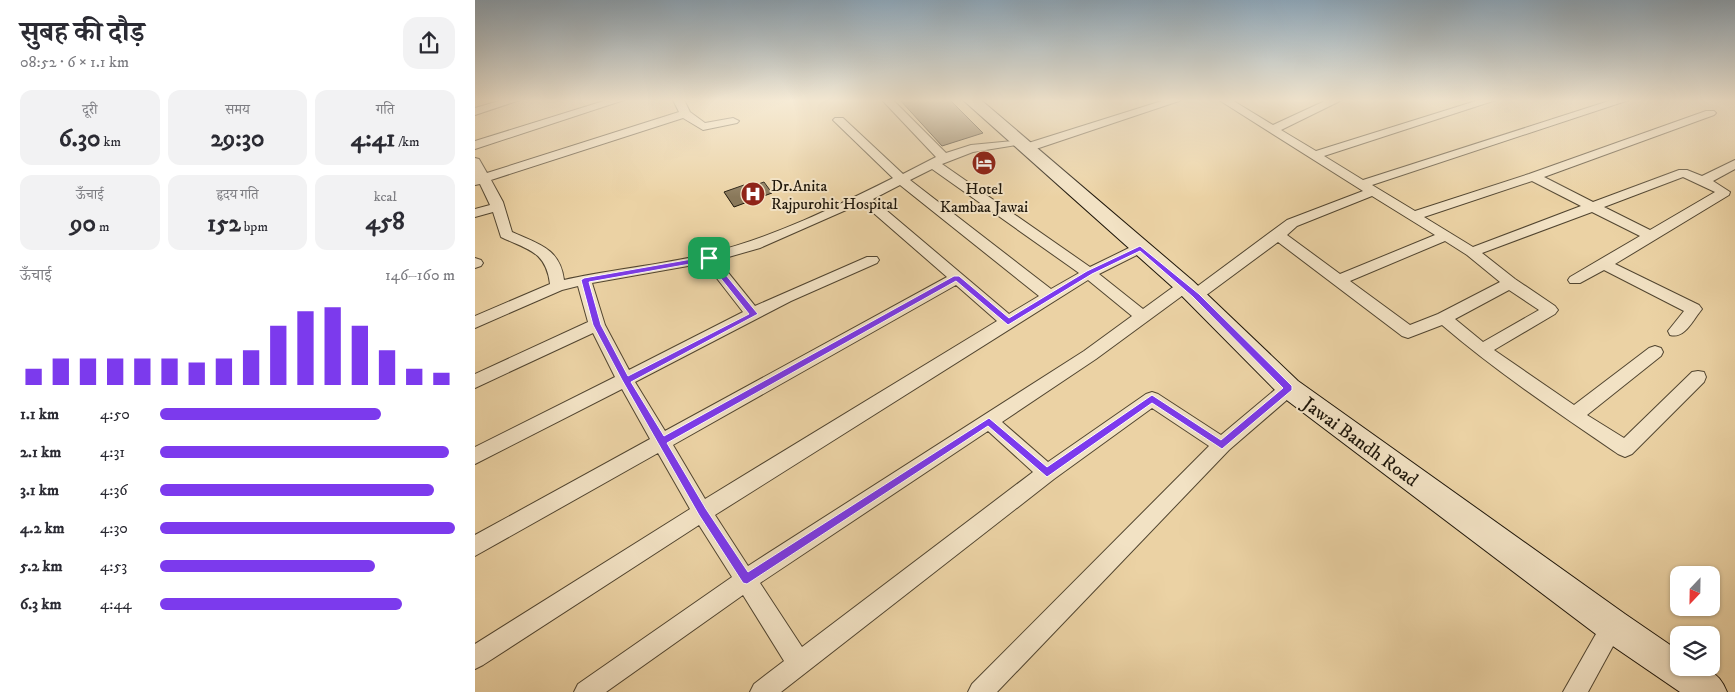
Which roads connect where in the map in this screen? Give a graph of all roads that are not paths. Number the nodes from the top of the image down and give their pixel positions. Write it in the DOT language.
graph roads {
  1 [pos="516,132"];
  2 [pos="627,132"];
  3 [pos="852,132"];
  4 [pos="915,132"];
  5 [pos="1008,132"];
  6 [pos="1066,132"];
  7 [pos="1276,132"];
  8 [pos="1388,132"];
  9 [pos="1530,132"];
  10 [pos="1657,132"];
  11 [pos="475,145"];
  12 [pos="1022,145"];
  13 [pos="1315,155"];
  14 [pos="939,161"];
  15 [pos="475,162"];
  16 [pos="1735,164"];
  17 [pos="1533,177"];
  18 [pos="480,179"];
  19 [pos="902,180"];
  20 [pos="1703,181"];
  21 [pos="1367,188"];
  22 [pos="864,198"];
  23 [pos="497,207"];
  24 [pos="1592,208"];
  25 [pos="475,213"];
  26 [pos="1413,216"];
  27 [pos="1278,235"];
  28 [pos="1445,236"];
  29 [pos="1650,236"];
  30 [pos="1140,248"];
  31 [pos="1472,252"];
  32 [pos="709,258"];
  33 [pos="872,260"];
  34 [pos="1604,264"];
  35 [pos="1089,273"];
  36 [pos="957,278"];
  37 [pos="584,280"];
  38 [pos="1339,280"];
  39 [pos="1575,280"];
  40 [pos="1510,283"];
  41 [pos="558,286"];
  42 [pos="1191,291"];
  43 [pos="1051,296"];
  44 [pos="754,314"];
  45 [pos="1143,317"];
  46 [pos="1444,318"];
  47 [pos="475,322"];
  48 [pos="1008,322"];
  49 [pos="597,325"];
  50 [pos="1676,331"];
  51 [pos="1482,350"];
  52 [pos="1655,352"];
  53 [pos="1698,377"];
  54 [pos="626,380"];
  55 [pos="475,381"];
  56 [pos="1289,388"];
  57 [pos="1574,416"];
  58 [pos="989,421"];
  59 [pos="662,441"];
  60 [pos="1222,445"];
  61 [pos="475,456"];
  62 [pos="1047,473"];
  63 [pos="702,512"];
  64 [pos="475,546"];
  65 [pos="747,579"];
  66 [pos="1613,626"];
  67 [pos="475,657"];
  68 [pos="799,664"];
  69 [pos="990,689"];
  70 [pos="586,692"];
  71 [pos="762,692"];
  72 [pos="1575,692"];
  73 [pos="1710,692"];
  1 -- 11 [label="street"];
  2 -- 18 [label="street"];
  3 -- 19 [label="street"];
  4 -- 14 [label="street"];
  5 -- 12 [label="street, Jawai Bandh Road"];
  6 -- 12 [label="street"];
  7 -- 13 [label="street"];
  8 -- 13 [label="street"];
  9 -- 21 [label="street"];
  10 -- 17 [label="street"];
  12 -- 14 [label="street"];
  12 -- 30 [label="street, Jawai Bandh Road"];
  13 -- 21 [label="street"];
  14 -- 19 [label="street"];
  14 -- 35 [label="street"];
  15 -- 18 [label="street"];
  16 -- 20 [label="street"];
  17 -- 24 [label="street"];
  17 -- 26 [label="street"];
  18 -- 23 [label="street"];
  19 -- 22 [label="street"];
  19 -- 43 [label="street"];
  20 -- 24 [label="street"];
  20 -- 29 [label="street"];
  21 -- 26 [label="street"];
  21 -- 27 [label="street"];
  22 -- 32 [label="street"];
  22 -- 36 [label="street"];
  23 -- 25 [label="street"];
  23 -- 41 [label="street"];
  24 -- 29 [label="street"];
  24 -- 31 [label="street"];
  26 -- 28 [label="street"];
  27 -- 38 [label="street"];
  27 -- 42 [label="street"];
  28 -- 31 [label="street"];
  28 -- 38 [label="street"];
  29 -- 34 [label="street"];
  30 -- 35 [label="street"];
  30 -- 42 [label="street, Jawai Bandh Road"];
  31 -- 40 [label="street"];
  32 -- 37 [label="street"];
  32 -- 44 [label="street"];
  33 -- 44 [label="street"];
  34 -- 39 [label="street"];
  34 -- 50 [label="street"];
  35 -- 43 [label="street"];
  35 -- 45 [label="street"];
  36 -- 48 [label="street"];
  36 -- 59 [label="street"];
  37 -- 41 [label="street"];
  37 -- 49 [label="street"];
  38 -- 46 [label="street"];
  40 -- 46 [label="street"];
  40 -- 51 [label="street"];
  41 -- 47 [label="street"];
  42 -- 45 [label="street"];
  42 -- 56 [label="street, Jawai Bandh Road"];
  43 -- 48 [label="street"];
  44 -- 54 [label="street"];
  45 -- 58 [label="street"];
  46 -- 51 [label="street"];
  48 -- 63 [label="street"];
  49 -- 54 [label="street"];
  49 -- 55 [label="street"];
  51 -- 57 [label="street"];
  52 -- 57 [label="street"];
  53 -- 57 [label="street"];
  54 -- 59 [label="street"];
  54 -- 61 [label="street"];
  56 -- 60 [label="street"];
  56 -- 66 [label="street, Jawai Bandh Road"];
  58 -- 62 [label="street"];
  58 -- 65 [label="street"];
  59 -- 63 [label="street"];
  59 -- 64 [label="street"];
  60 -- 62 [label="street"];
  60 -- 69 [label="street"];
  62 -- 68 [label="street"];
  63 -- 65 [label="street"];
  63 -- 67 [label="street"];
  65 -- 68 [label="street"];
  65 -- 70 [label="street"];
  66 -- 72 [label="street"];
  66 -- 73 [label="street, Jawai Bandh Road"];
  68 -- 71 [label="street"];
}
